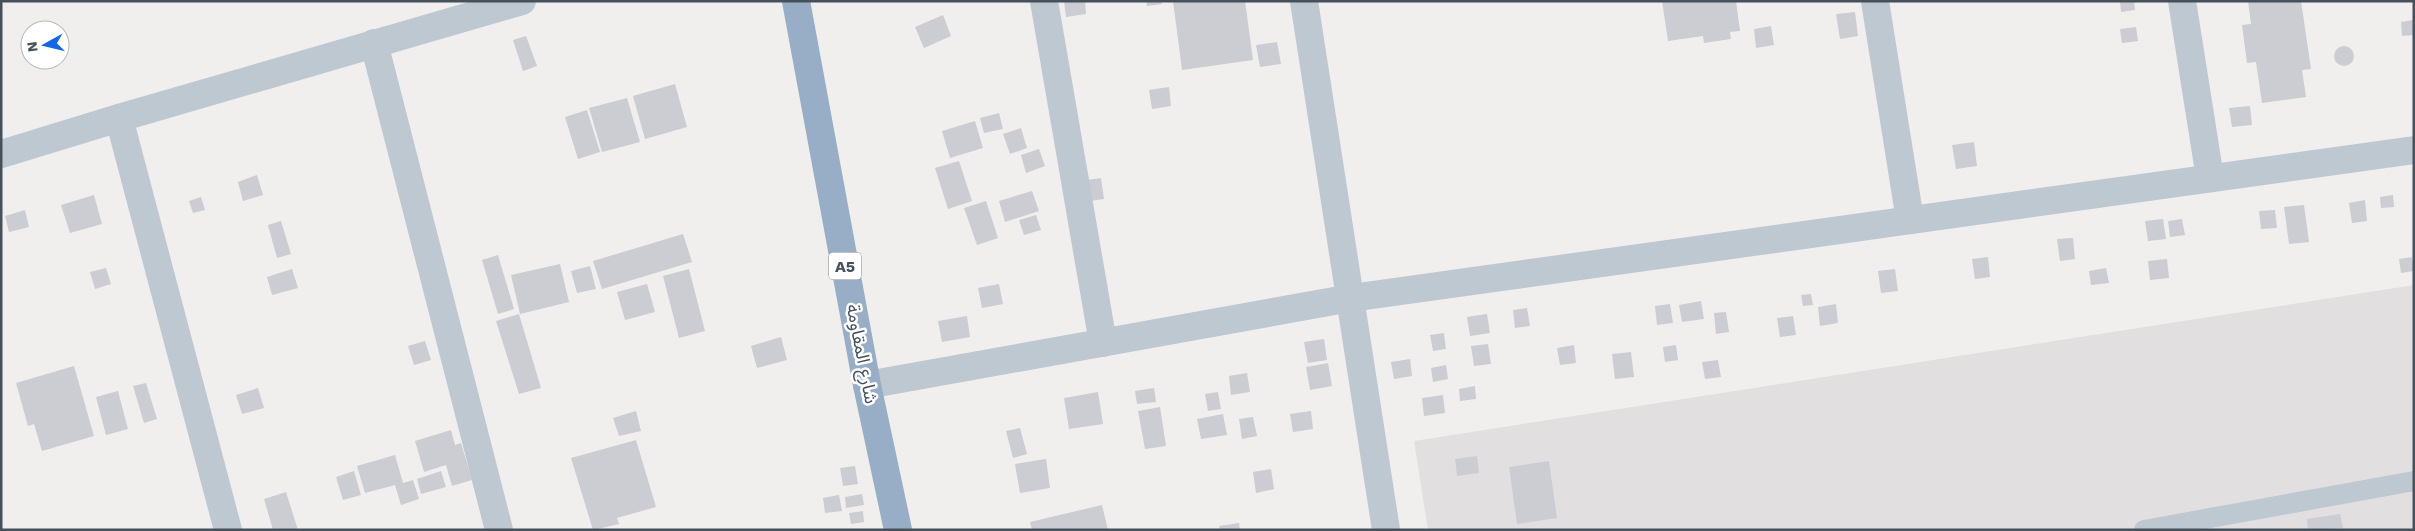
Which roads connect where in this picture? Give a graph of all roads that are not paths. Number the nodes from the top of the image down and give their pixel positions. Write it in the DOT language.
graph roads {
  1 [pos="522,1"];
  2 [pos="796,1"];
  3 [pos="1044,1"];
  4 [pos="1304,1"];
  5 [pos="1875,1"];
  6 [pos="2182,1"];
  7 [pos="374,43"];
  8 [pos="119,118"];
  9 [pos="2414,150"];
  10 [pos="1,154"];
  11 [pos="2210,178"];
  12 [pos="1910,220"];
  13 [pos="1351,298"];
  14 [pos="1103,342"];
  15 [pos="867,384"];
  16 [pos="2414,481"];
  17 [pos="228,530"];
  18 [pos="499,530"];
  19 [pos="898,530"];
  20 [pos="1386,530"];
  21 [pos="2144,530"];
  1 -- 7 [label="street"];
  2 -- 15 [label="highway, شارع المقاومة / A5"];
  3 -- 14 [label="street"];
  4 -- 13 [label="street"];
  5 -- 12 [label="street"];
  6 -- 11 [label="street"];
  7 -- 8 [label="street"];
  7 -- 18 [label="street"];
  8 -- 10 [label="street"];
  8 -- 17 [label="street"];
  9 -- 11 [label="street"];
  11 -- 12 [label="street"];
  12 -- 13 [label="street"];
  13 -- 14 [label="street"];
  13 -- 20 [label="street"];
  14 -- 15 [label="street"];
  15 -- 19 [label="highway, شارع المقاومة / A5"];
  16 -- 21 [label="lane"];
}
